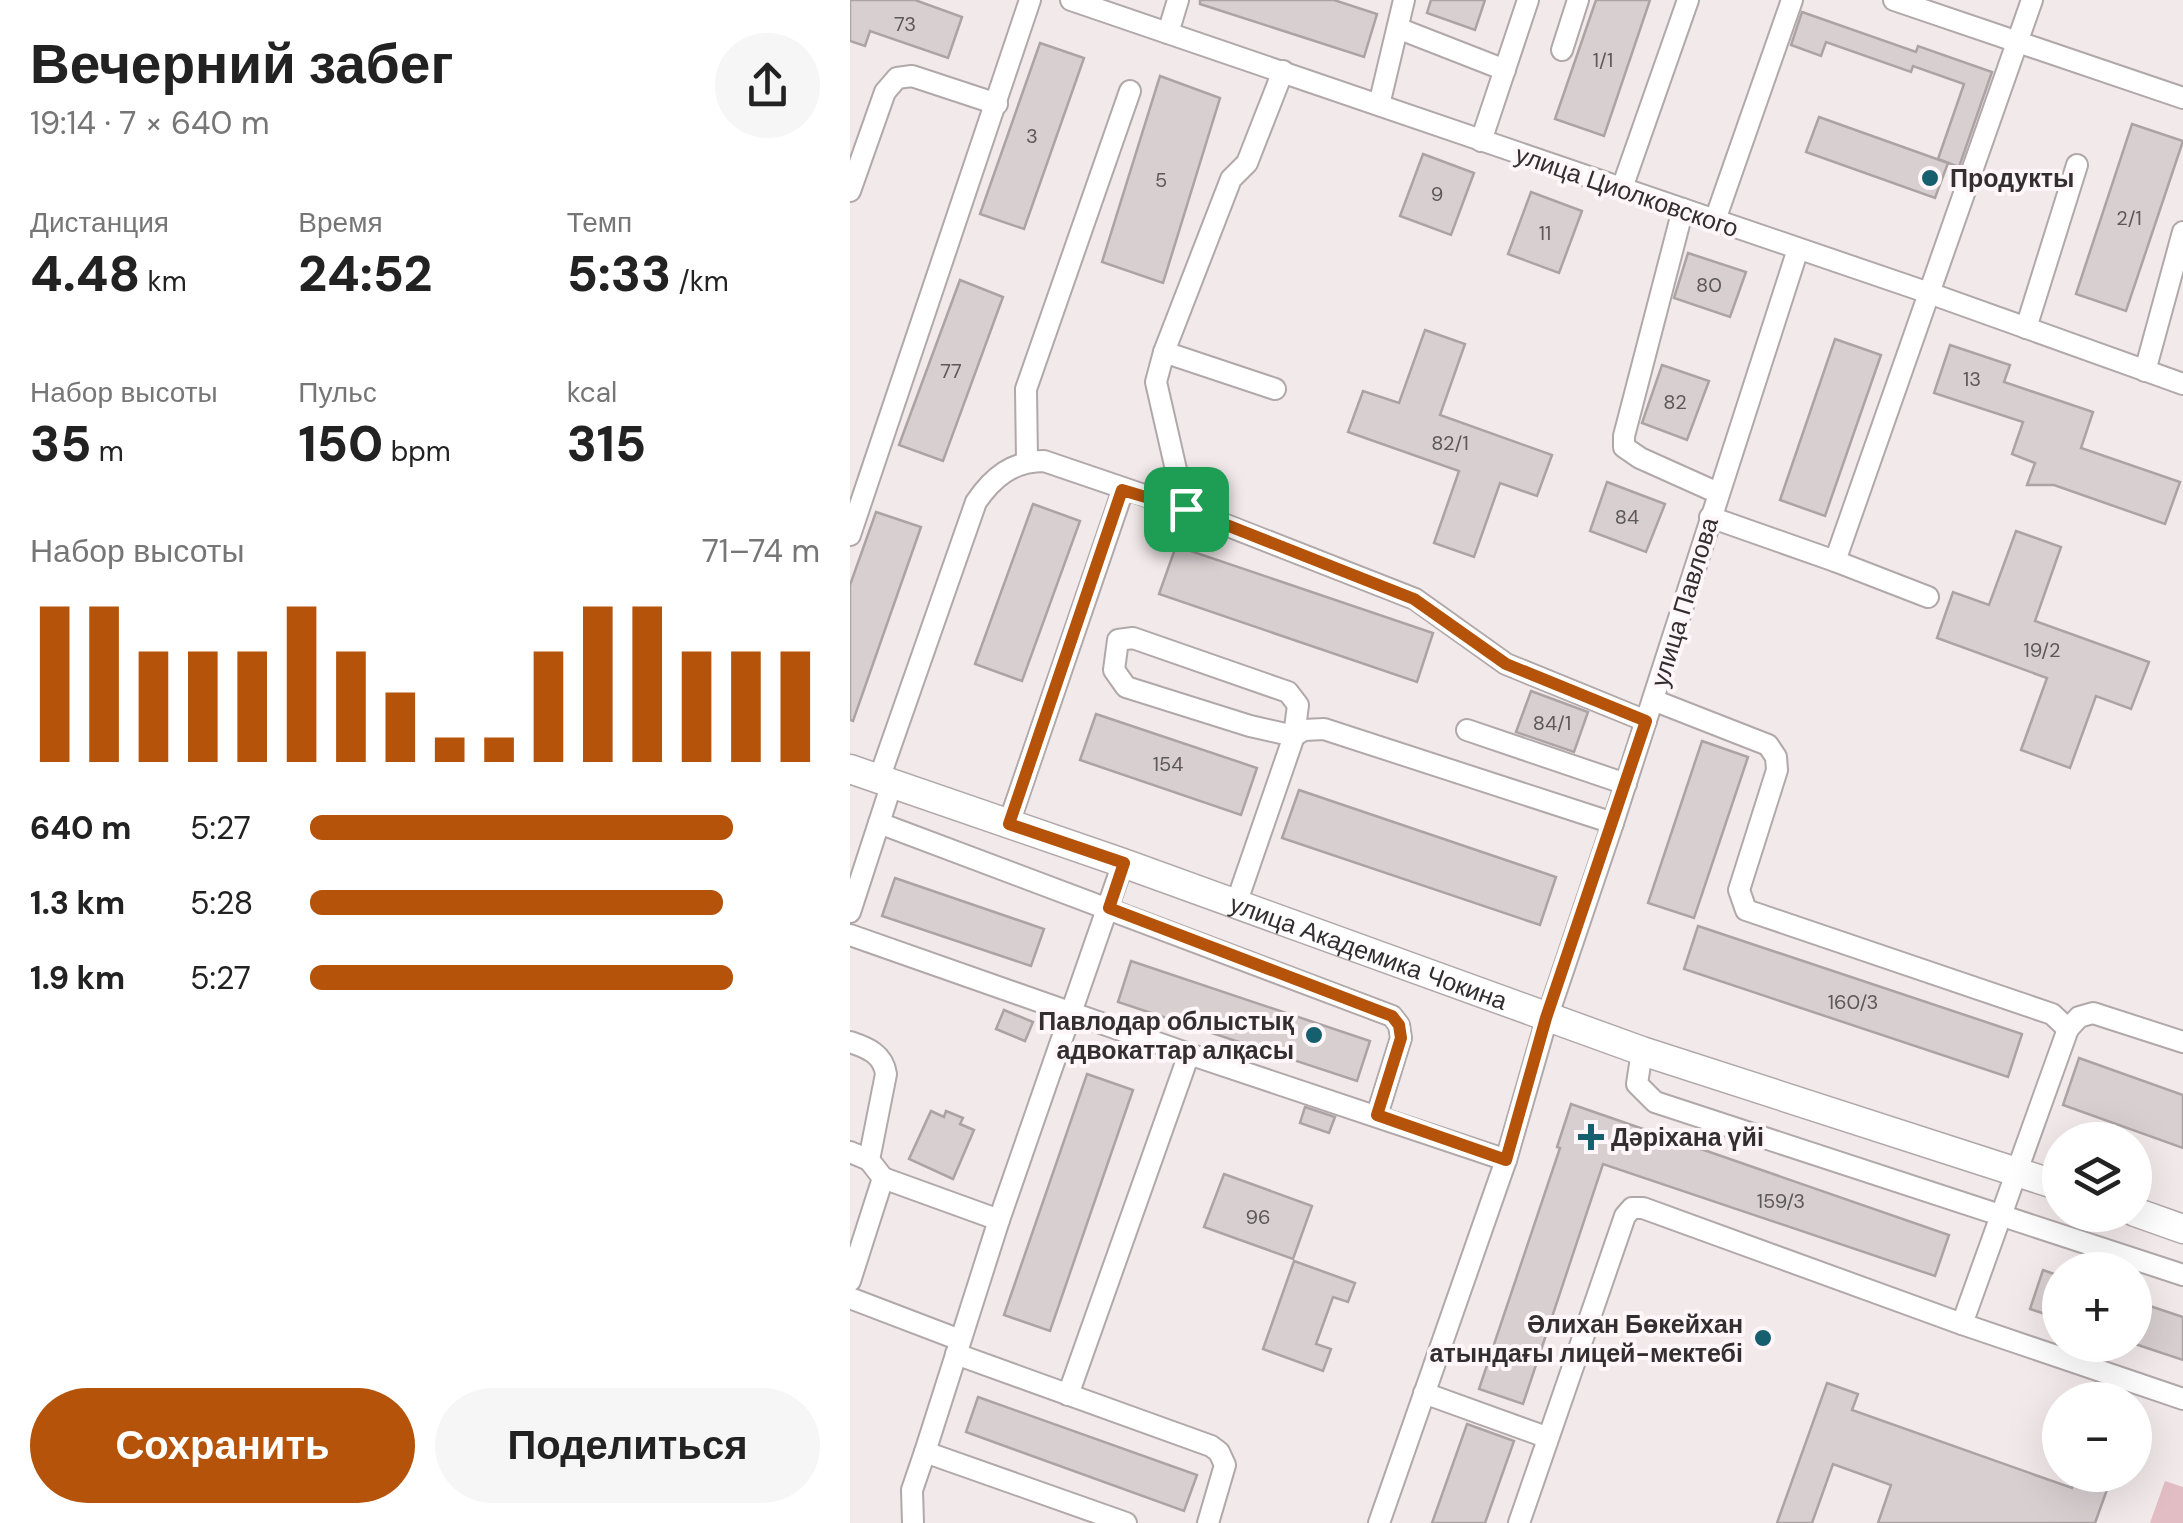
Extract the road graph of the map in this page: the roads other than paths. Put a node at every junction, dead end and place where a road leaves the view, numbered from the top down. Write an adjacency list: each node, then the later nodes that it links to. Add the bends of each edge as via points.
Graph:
1 (1030, 0): 19 (street)
2 (1070, 0): 12 (street, улица Циолковского)
3 (1178, 0): 12 (street)
4 (1404, 0): 11 (street)
5 (1528, 0): 15 (street)
6 (1578, 0): 14 (street)
7 (1688, 0): 23 (street)
8 (1792, 0): 26 (street)
9 (2032, 0): 13 (street)
10 (1901, 1): 13 (street)
11 (1400, 30): 15 (street); 20 (street)
12 (1168, 33): 16 (street, улица Циолковского)
13 (2017, 42): 18 (street); 29 (street)
14 (1562, 50)
15 (1504, 70): 21 (street)
16 (1284, 72): 20 (street, улица Циолковского); 31 (street, via 1247,163 1231,180)
17 (1130, 91): 35 (street, via 1026,389)
18 (2183, 98)
19 (996, 104): 24 (street, via 912,76 897,78); 40 (street)
20 (1379, 105): 21 (street, улица Циолковского)
21 (1481, 141): 23 (street, улица Циолковского)
22 (2078, 164): 30 (street)
23 (1622, 188): 25 (street, улица Циолковского)
24 (850, 191)
25 (1683, 209): 26 (street, улица Циолковского); 37 (street, via 1624,447)
26 (1716, 220): 28 (street, улица Циолковского)
27 (2183, 232): 32 (street)
28 (1798, 250): 29 (street, улица Циолковского); 37 (street, улица Павлова)
29 (1929, 293): 30 (street, улица Циолковского); 41 (street)
30 (2026, 328): 32 (street, улица Циолковского)
31 (1164, 352): 34 (street); 38 (street, via 1157,386)
32 (2146, 370): 33 (street, улица Циолковского)
33 (2183, 384)
34 (1275, 389)
35 (1027, 461): 36 (street); 48 (street, via 996,478 976,502)
36 (1122, 490): 38 (street); 52 (street)
37 (1718, 493): 39 (street, улица Павлова)
38 (1186, 509): 44 (street, via 1414,599 1506,664)
39 (1710, 517): 41 (street); 43 (street, улица Павлова)
40 (850, 535)
41 (1835, 561): 42 (street)
42 (1928, 598)
43 (1653, 700): 44 (street, улица Павлова); 60 (street, via 1768,744 1776,758 1739,890 1746,910 2052,1014)
44 (1646, 721): 49 (street, улица Павлова)
45 (1467, 730): 49 (street)
46 (1294, 736): 46 (street, via 1298,705 1288,692 1132,638 1118,640 1114,670 1126,687); 51 (street, via 1324,729); 54 (street)
47 (850, 769): 48 (main road, улица Академика Чокина)
48 (885, 781): 50 (street); 52 (main road, улица Академика Чокина)
49 (1626, 784): 51 (street, улица Павлова)
50 (879, 823): 55 (street); 56 (street)
51 (1613, 823): 59 (street, улица Павлова)
52 (1009, 824): 53 (main road, улица Академика Чокина)
53 (1124, 863): 54 (main road, улица Академика Чокина); 55 (street)
54 (1236, 904): 59 (main road, улица Академика Чокина)
55 (1109, 908): 58 (street); 65 (street, via 1392,1016 1401,1038)
56 (850, 912)
57 (850, 935): 58 (street)
58 (1072, 1013): 64 (street); 73 (street)
59 (1546, 1018): 63 (main road, улица Академика Чокина); 67 (street, улица Павлова)
60 (2068, 1029): 62 (street, via 2092,1012); 68 (street)
61 (850, 1042): 66 (street, via 884,1061 885,1086)
62 (2183, 1042)
63 (1642, 1051): 68 (main road, улица Академика Чокина); 71 (street, via 1637,1084 1655,1102)
64 (1189, 1054): 65 (street); 81 (street)
65 (1377, 1115): 67 (street)
66 (860, 1156): 69 (street)
67 (1506, 1160): 80 (street, улица Павлова)
68 (2016, 1170): 70 (main road, улица Академика Чокина); 71 (street)
69 (883, 1178): 73 (street); 76 (street)
70 (2042, 1179)
71 (2000, 1216): 75 (street); 78 (street)
72 (2152, 1218): 74 (main road)
73 (999, 1220): 79 (street)
74 (2183, 1228)
75 (2183, 1276)
76 (850, 1281)
77 (850, 1298): 79 (street)
78 (1962, 1324): 82 (street); 83 (street, via 1632,1208)
79 (958, 1348): 81 (street); 84 (street)
80 (1424, 1393): 83 (street); 88 (street, улица Павлова)
81 (1068, 1395): 87 (street, via 1219,1452 1225,1474)
82 (2183, 1399)
83 (1546, 1437): 89 (street)
84 (924, 1452): 85 (street, via 912,1490); 86 (street)
85 (913, 1523)
86 (1126, 1523)
87 (1208, 1523)
88 (1378, 1523)
89 (1519, 1523)

